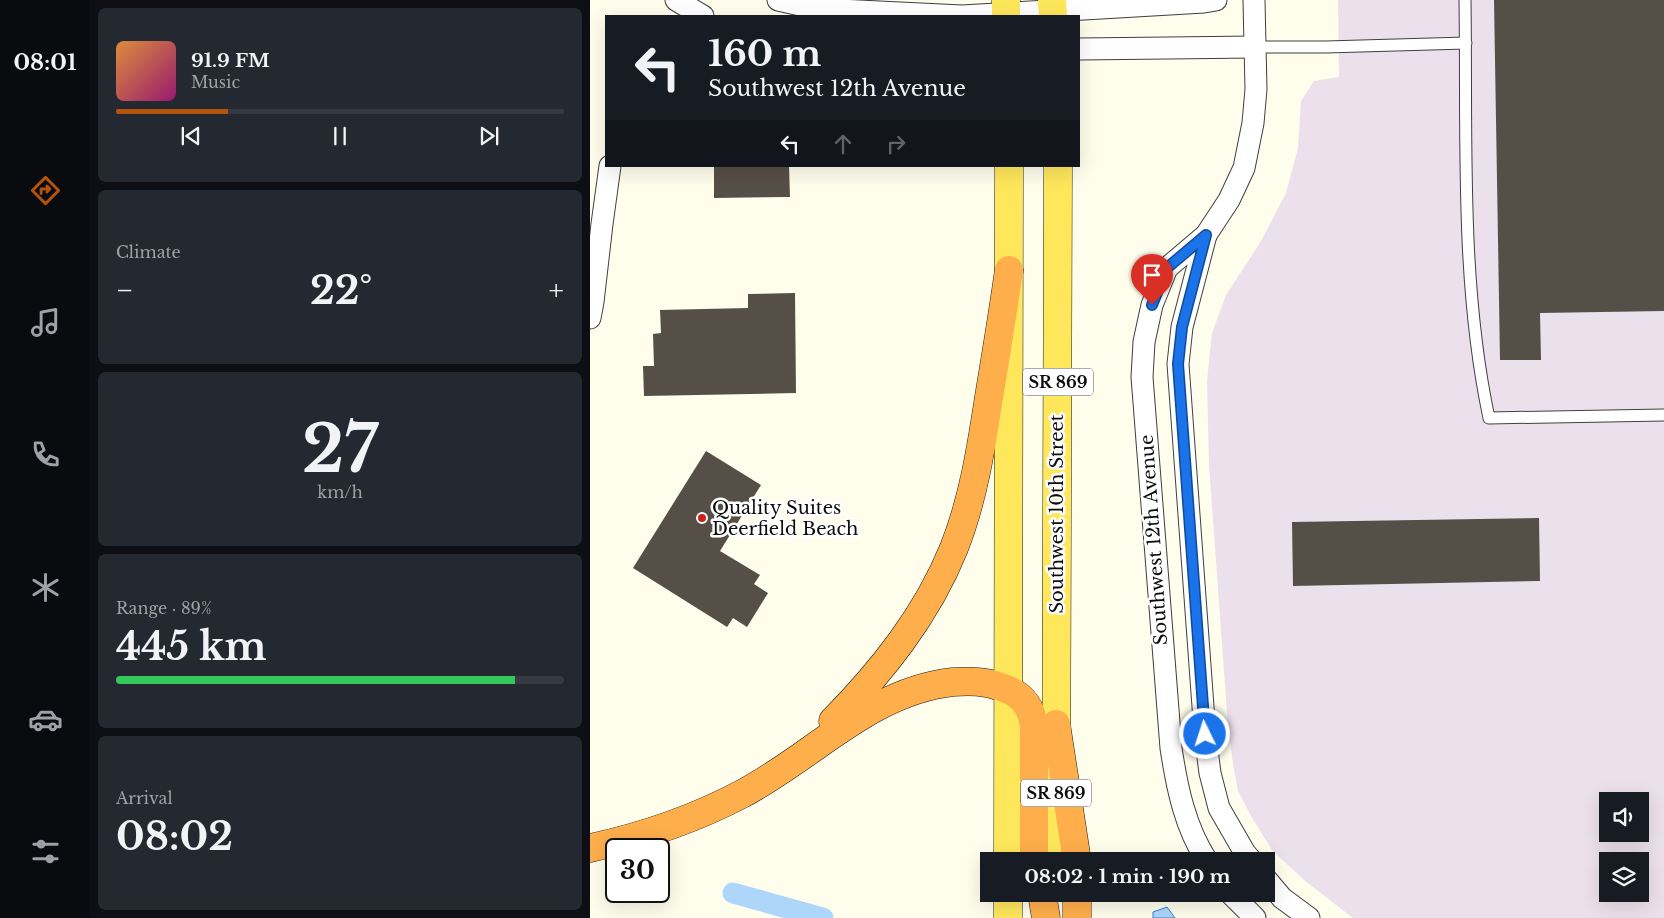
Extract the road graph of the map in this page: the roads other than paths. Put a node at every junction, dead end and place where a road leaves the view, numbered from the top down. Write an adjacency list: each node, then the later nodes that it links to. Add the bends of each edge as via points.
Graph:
1 (778, 0): 9 (street, via 818,9)
2 (1216, 0): 6 (street)
3 (1254, 0): 12 (street, Southwest 12th Avenue)
4 (1466, 0): 11 (lane)
5 (680, 5): 8 (street)
6 (1053, 9): 7 (street)
7 (1006, 10): 10 (street)
8 (701, 15)
9 (936, 15)
10 (969, 15)
11 (1466, 43): 12 (lane); 20 (lane, via 1470,284 1481,380 1489,418)
12 (1255, 47): 13 (street); 17 (street, Southwest 12th Avenue, via 1253,123 1244,168 1229,200)
13 (1080, 48)
14 (610, 167): 19 (street)
15 (1009, 167): 18 (main road, SR 869)
16 (1058, 167): 22 (main road, Southwest 10th Street / SR 869)
17 (1206, 235): 29 (street, Southwest 12th Avenue, via 1167,268 1152,305 1144,342 1142,377 1171,748 1187,822); 30 (street, Southwest 12th Avenue, via 1182,327 1178,364 1210,773 1219,808)
18 (1009, 270): 21 (main road, SR 869); 23 (highway, via 979,461 953,550 930,599 896,650 856,698)
19 (590, 318)
20 (1664, 415)
21 (1008, 689): 23 (highway, via 970,681 909,692 870,710); 25 (main road, SR 869); 26 (highway, via 1027,704 1033,719)
22 (1056, 724): 27 (main road, Southwest 10th Street / SR 869); 28 (highway)
23 (790, 765): 24 (highway, via 716,807 661,828)
24 (590, 848)
25 (1008, 852)
26 (1034, 852)
27 (1056, 852)
28 (1076, 852)
29 (1202, 852)
30 (1244, 852)
31 (1275, 890): 42 (street)
32 (1008, 902): 37 (main road)
33 (1043, 902): 38 (highway)
34 (1056, 902): 39 (main road)
35 (1077, 902): 40 (highway)
36 (1239, 902): 41 (street)
37 (1008, 918)
38 (1046, 918)
39 (1056, 918)
40 (1077, 918)
41 (1254, 918)
42 (1309, 918)

